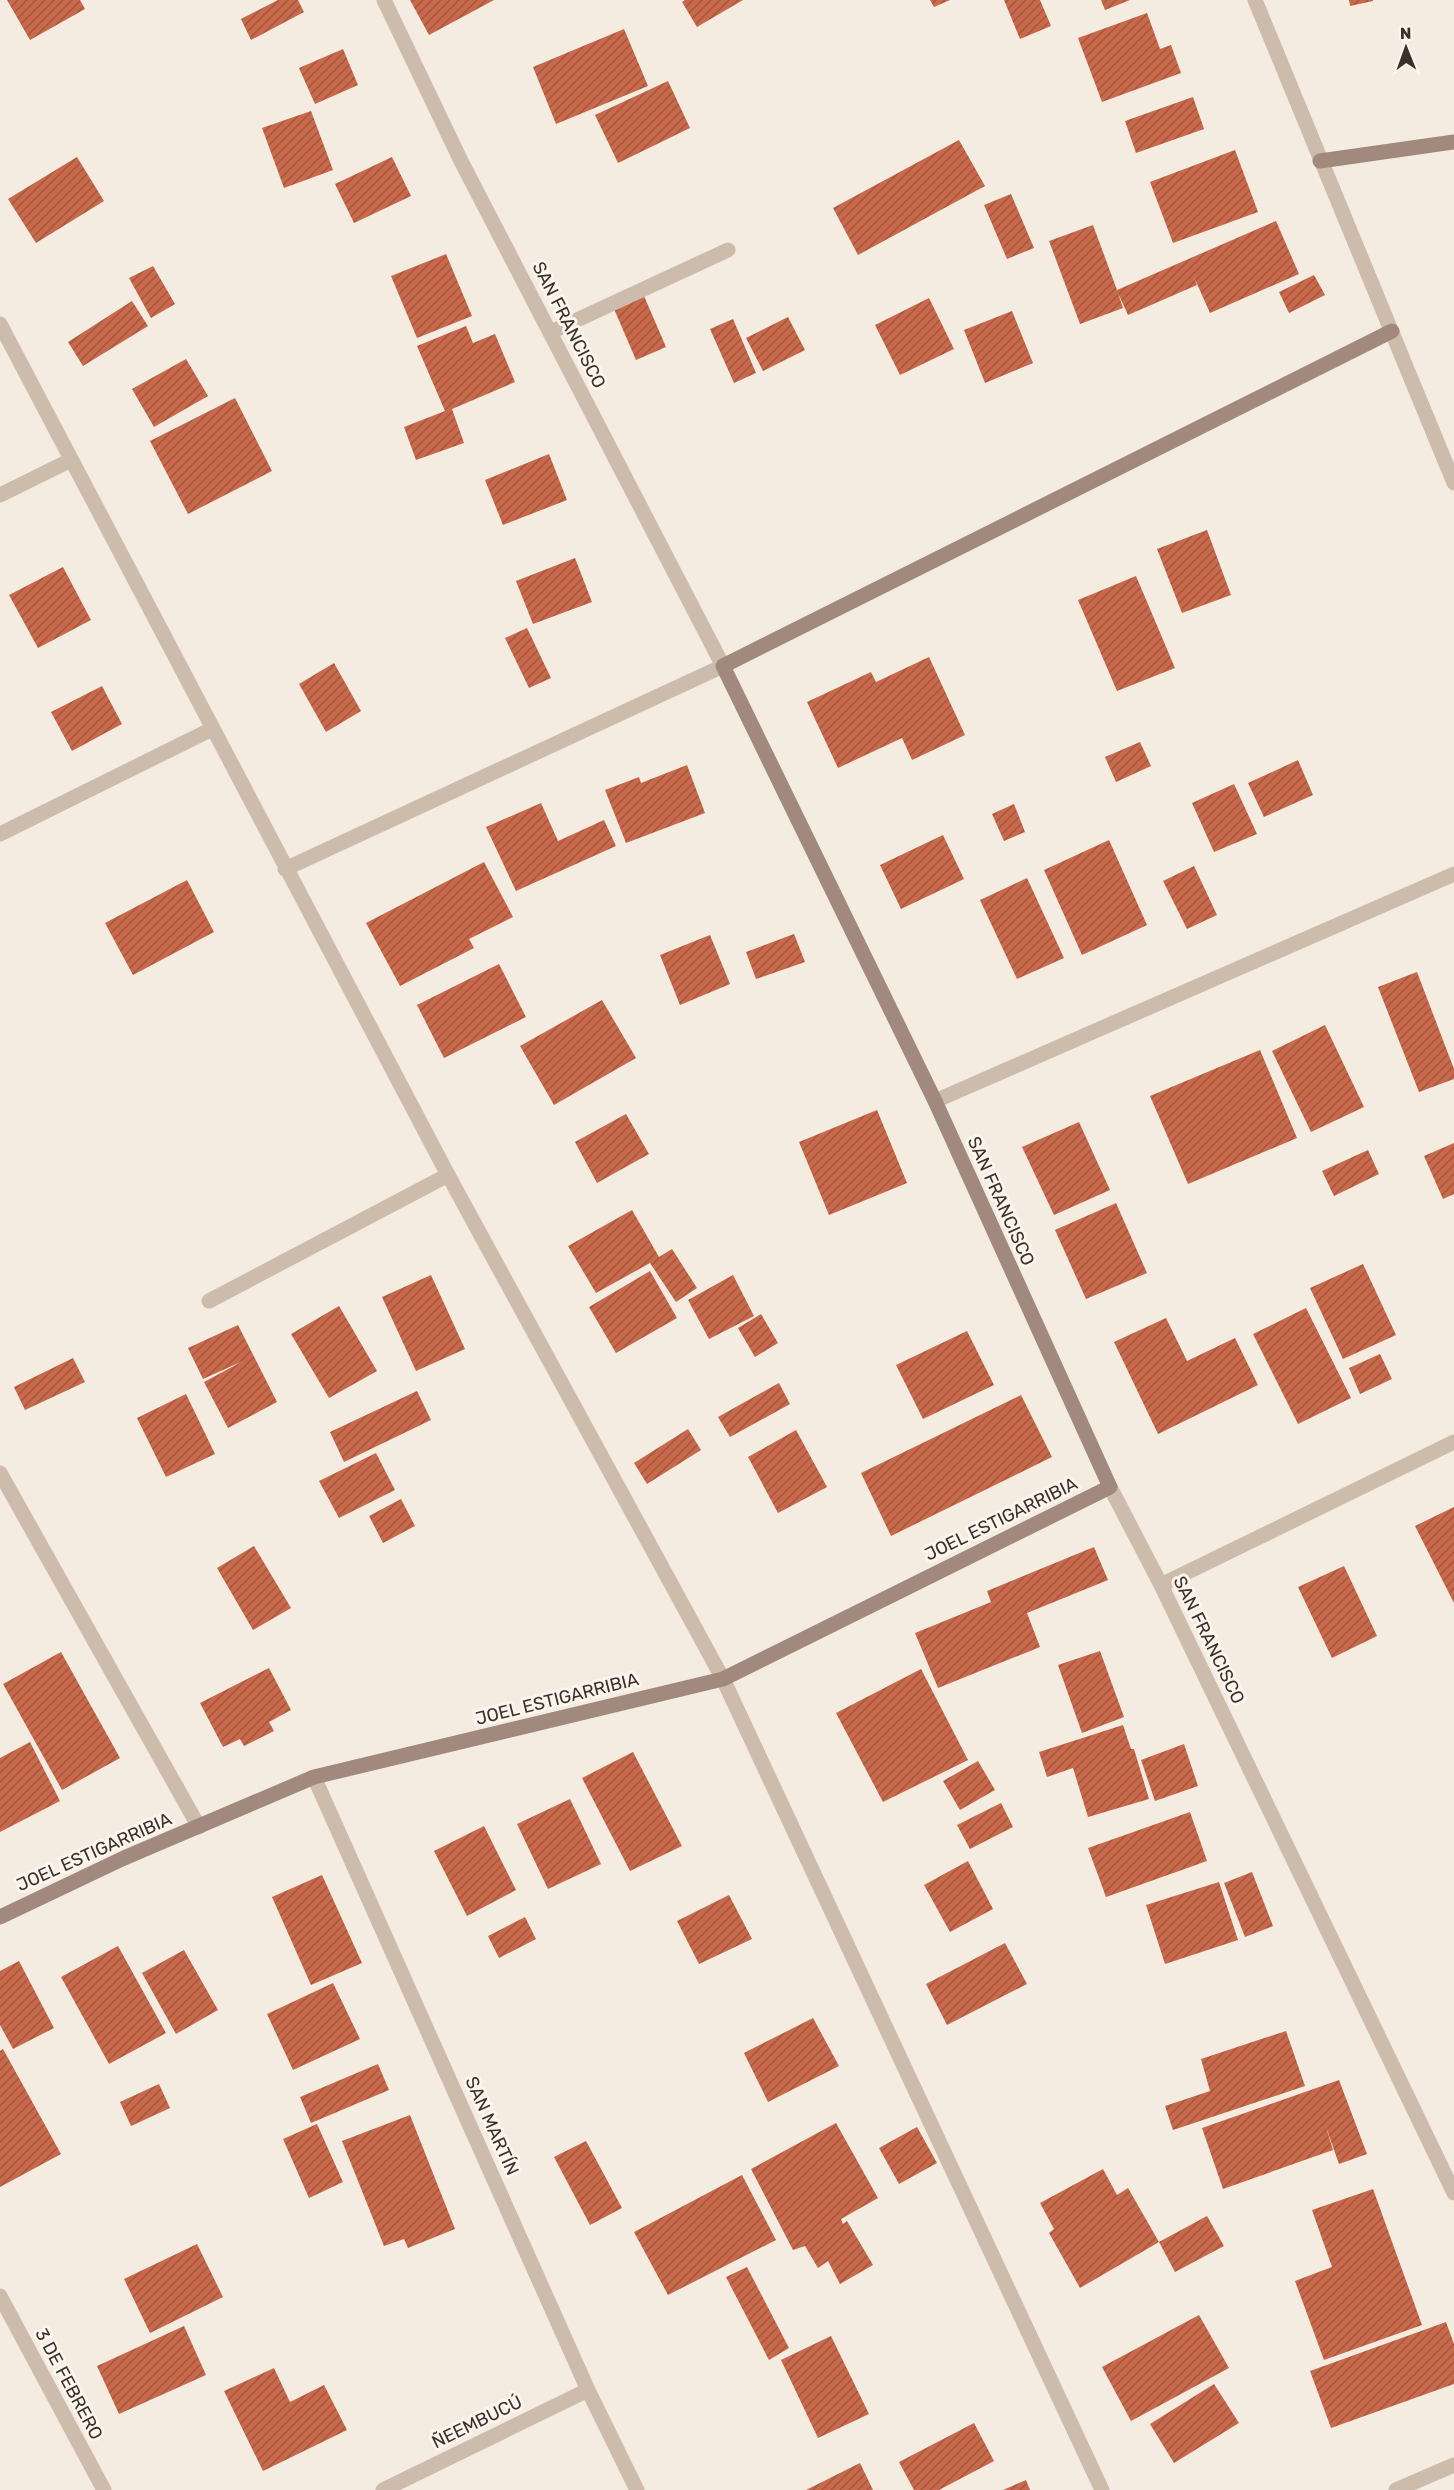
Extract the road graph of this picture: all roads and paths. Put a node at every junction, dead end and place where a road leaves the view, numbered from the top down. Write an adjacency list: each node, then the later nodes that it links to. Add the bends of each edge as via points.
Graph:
1 (384, 0): 8 (street, SAN FRANCISCO, via 461,161)
2 (1255, 0): 4 (street)
3 (1454, 142): 4 (street)
4 (1320, 161): 7 (street)
5 (728, 250): 8 (street)
6 (0, 324): 9 (street)
7 (1392, 331): 10 (street); 12 (street)
8 (550, 332): 12 (street, SAN FRANCISCO)
9 (71, 460): 11 (street); 13 (street)
10 (1454, 483)
11 (0, 495)
12 (723, 666): 15 (street); 17 (street, SAN FRANCISCO)
13 (212, 729): 14 (street); 15 (street)
14 (0, 834)
15 (285, 869): 18 (street)
16 (1454, 874): 17 (street)
17 (935, 1101): 22 (street, SAN FRANCISCO)
18 (448, 1174): 19 (street); 24 (street)
19 (209, 1301)
20 (1454, 1442): 23 (street)
21 (0, 1473): 26 (street)
22 (1110, 1487): 23 (street, SAN FRANCISCO); 24 (street, JOEL ESTIGARRIBIA)
23 (1161, 1585): 28 (street, SAN FRANCISCO)
24 (723, 1679): 25 (street, JOEL ESTIGARRIBIA); 35 (street)
25 (314, 1777): 26 (street, JOEL ESTIGARRIBIA); 30 (street, SAN MARTÍN)
26 (198, 1827): 27 (street, JOEL ESTIGARRIBIA)
27 (0, 1917)
28 (1454, 2193)
29 (0, 2295): 32 (street, 3 DE FEBRERO)
30 (588, 2390): 33 (street, ÑEEMBUCÚ); 34 (street, SAN MARTÍN)
31 (1454, 2465): 36 (street)
32 (104, 2490)
33 (383, 2490)
34 (637, 2490)
35 (1102, 2490)
36 (1396, 2490)

